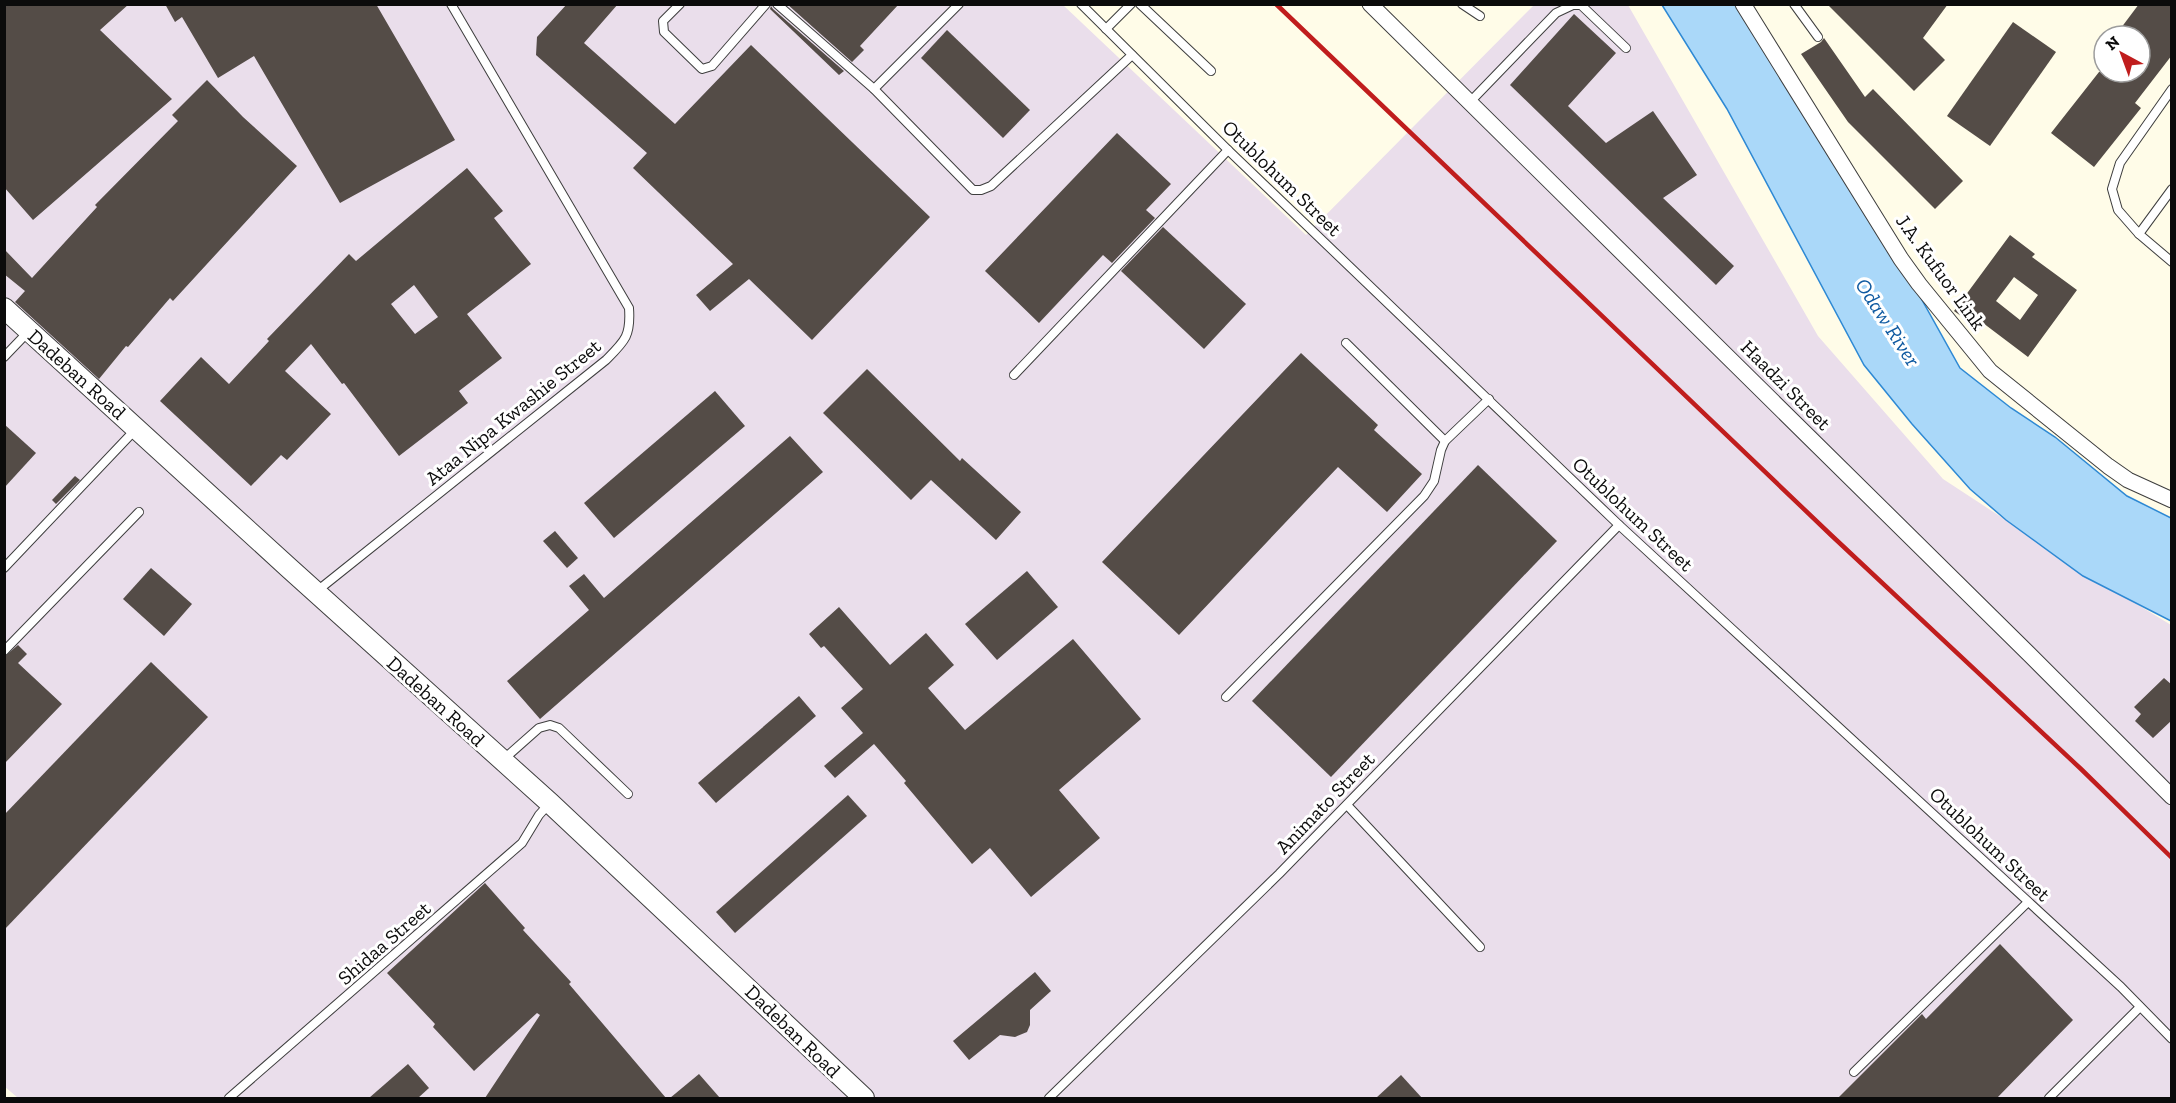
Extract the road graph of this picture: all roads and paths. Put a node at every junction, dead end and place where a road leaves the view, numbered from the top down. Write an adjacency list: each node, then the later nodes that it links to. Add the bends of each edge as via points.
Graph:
1 (451, 4): 38 (lane, Ataa Nipa Kwashie Street, via 629,308 631,327 622,345 606,360)
2 (680, 4): 3 (lane, via 663,21 664,32 702,69 712,66)
3 (766, 4)
4 (777, 4): 19 (lane)
5 (958, 4): 19 (lane)
6 (1080, 4): 14 (lane, Otublohum Street)
7 (1131, 4): 14 (lane)
8 (1140, 4): 18 (lane)
9 (1370, 4): 21 (street, Haadzi Street)
10 (1462, 4): 13 (lane)
11 (1743, 4): 34 (street, J.A. Kufuor Link, via 1901,259 1990,370 2108,466)
12 (1794, 4): 15 (lane)
13 (1480, 16)
14 (1106, 29): 17 (lane, Otublohum Street)
15 (1818, 37)
16 (1626, 48): 21 (lane, via 1581,5 1573,5 1556,13)
17 (1132, 55): 19 (lane, via 991,186 981,190 973,190); 22 (lane, Otublohum Street)
18 (1211, 72)
19 (873, 89)
20 (2172, 89): 24 (lane, via 2120,163 2112,189 2118,210)
21 (1470, 102): 43 (street, Haadzi Street)
22 (1228, 150): 30 (lane); 31 (lane, Otublohum Street)
23 (2172, 189): 24 (lane)
24 (2139, 234): 25 (lane)
25 (2172, 262)
26 (4, 308): 27 (street, Dadeban Road)
27 (29, 331): 29 (lane); 32 (street, Dadeban Road)
28 (1346, 343): 33 (lane)
29 (4, 357)
30 (1014, 375)
31 (1489, 399): 33 (lane); 36 (lane, Otublohum Street)
32 (136, 429): 37 (lane); 38 (street, Dadeban Road)
33 (1445, 441): 40 (lane, via 1434,481 1424,496)
34 (2172, 501)
35 (139, 512): 39 (lane)
36 (1619, 525): 45 (lane, Animato Street); 46 (lane, Otublohum Street)
37 (4, 568)
38 (315, 592): 41 (street, Dadeban Road)
39 (4, 651)
40 (1226, 698)
41 (502, 760): 42 (lane, via 540,728 550,725 559,728); 44 (street, Dadeban Road)
42 (628, 794)
43 (2172, 797)
44 (550, 803): 51 (lane, Shidaa Street, via 522,843); 52 (street, Dadeban Road)
45 (1347, 805): 47 (lane); 53 (lane, Animato Street)
46 (2028, 902): 48 (lane, Otublohum Street); 50 (lane)
47 (1480, 947)
48 (2140, 1007): 49 (lane, Otublohum Street); 54 (lane)
49 (2172, 1038)
50 (1854, 1072)
51 (229, 1098)
52 (864, 1098)
53 (1049, 1098)
54 (2049, 1098)

